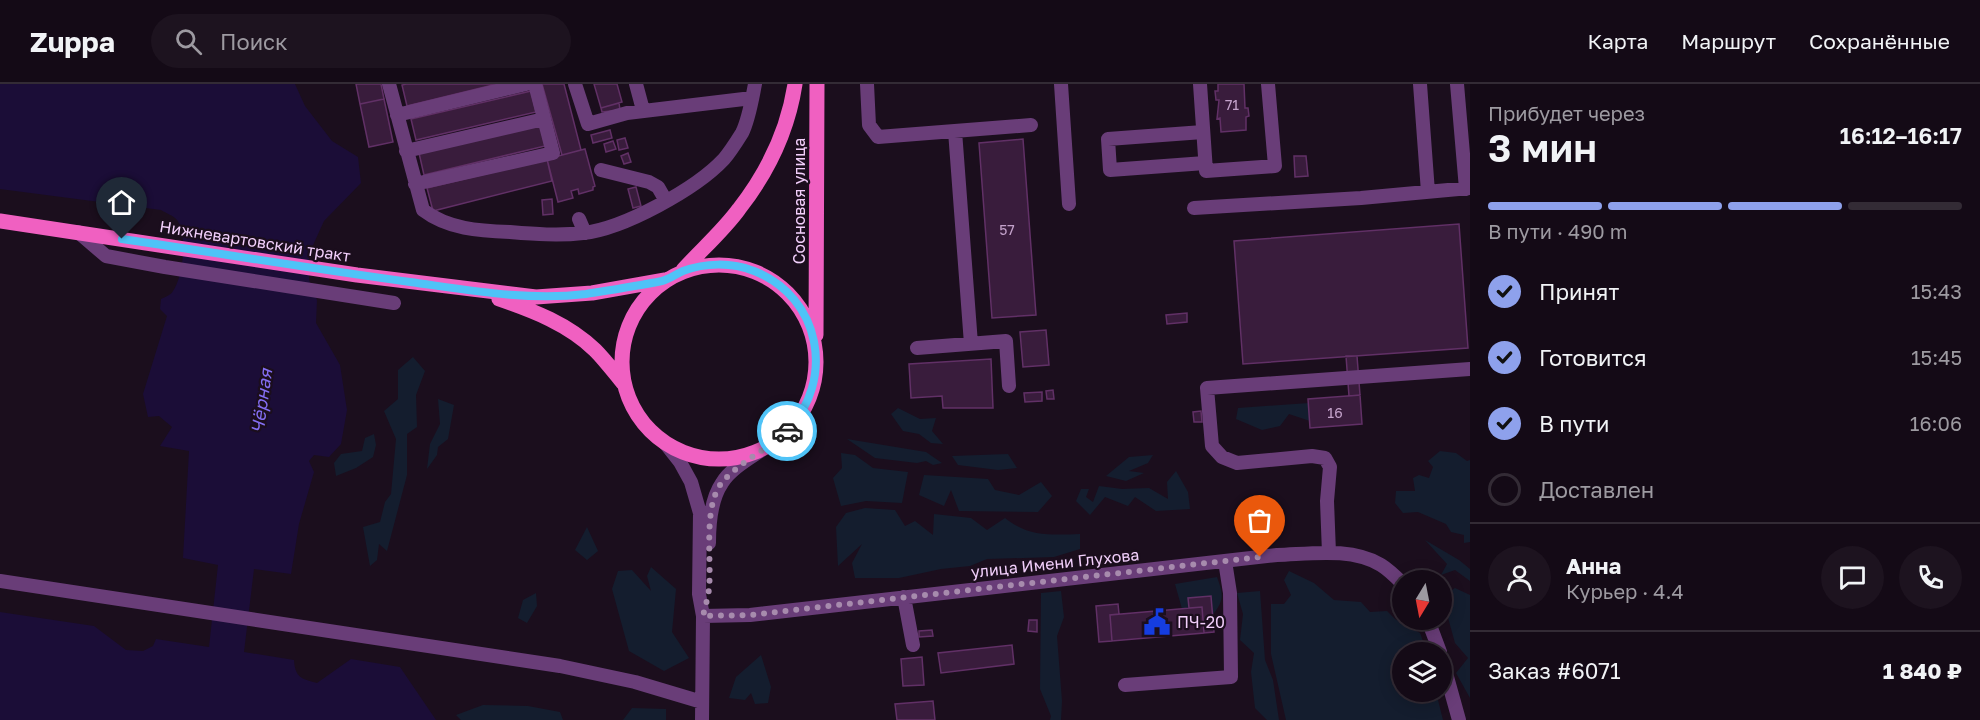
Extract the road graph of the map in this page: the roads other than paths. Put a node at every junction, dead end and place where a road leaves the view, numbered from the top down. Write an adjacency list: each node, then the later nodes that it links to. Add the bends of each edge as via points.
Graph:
1 (389, 84): 16 (street)
2 (526, 84): 16 (street)
3 (535, 84): 17 (street)
4 (575, 84): 15 (street, via 588,124)
5 (636, 84): 15 (street)
6 (795, 84): 34 (main road, Сосновая улица, via 784,129 764,175 738,211)
7 (817, 84): 40 (main road, Сосновая улица)
8 (867, 84): 19 (street, via 869,124 878,137)
9 (1061, 84): 28 (street)
10 (1200, 84): 20 (street)
11 (1268, 84): 22 (street, via 1275,166 1206,171)
12 (1420, 84): 26 (street)
13 (1457, 84): 25 (street)
14 (753, 91): 15 (street); 27 (street, via 743,132 724,159)
15 (643, 110)
16 (397, 115): 21 (street)
17 (544, 119): 21 (street); 24 (street, via 553,153)
18 (1031, 125): 19 (street)
19 (956, 131): 38 (street)
20 (1203, 132): 22 (street); 22 (street, via 1108,139 1110,170)
21 (406, 152): 24 (street)
22 (1206, 163)
23 (602, 170): 27 (street, via 649,182 658,187)
24 (415, 184): 33 (street, via 423,210 456,226 537,234)
25 (1468, 188): 26 (street)
26 (1428, 192): 29 (street)
27 (666, 201): 33 (street, via 629,221)
28 (1069, 204)
29 (1194, 208)
30 (579, 219): 33 (street)
31 (0, 221): 32 (main road, Нижневартовский тракт)
32 (78, 232): 36 (main road, Нижневартовский тракт); 37 (street, via 106,256)
33 (585, 233)
34 (682, 272): 35 (main road); 40 (main road, via 717,264 753,270 770,278 802,310)
35 (665, 280): 36 (main road, Нижневартовский тракт, via 566,296); 42 (main road, via 643,300 628,326 622,354)
36 (470, 290): 42 (main road, Нижневартовский тракт, via 541,314 568,329 595,350)
37 (394, 303)
38 (971, 344): 39 (street); 43 (street, via 1006,342)
39 (917, 348)
40 (816, 353): 45 (main road, via 815,381 805,408 789,430)
41 (1470, 369): 46 (street, via 1207,388 1212,446 1222,457 1237,463 1325,458 1330,467)
42 (624, 384): 44 (main road, via 635,411)
43 (1009, 386)
44 (664, 443): 45 (main road, via 707,459 738,458); 51 (street, via 691,482 700,513 699,594)
45 (766, 447): 51 (street, via 722,482 718,492 709,534 709,589)
46 (1329, 553): 47 (street, улица Имени Глухова); 48 (street, улица Имени Глухова, via 1380,564)
47 (1225, 561): 50 (street, улица Имени Глухова); 53 (street, via 1230,593 1232,676)
48 (1392, 574)
49 (0, 581): 55 (street, via 560,666)
50 (904, 597): 51 (street, улица Имени Глухова, via 750,615); 52 (street)
51 (703, 616): 55 (street)
52 (913, 645)
53 (1125, 686)
54 (1452, 695): 57 (street)
55 (702, 702): 56 (street)
56 (702, 720)
57 (1459, 720)

